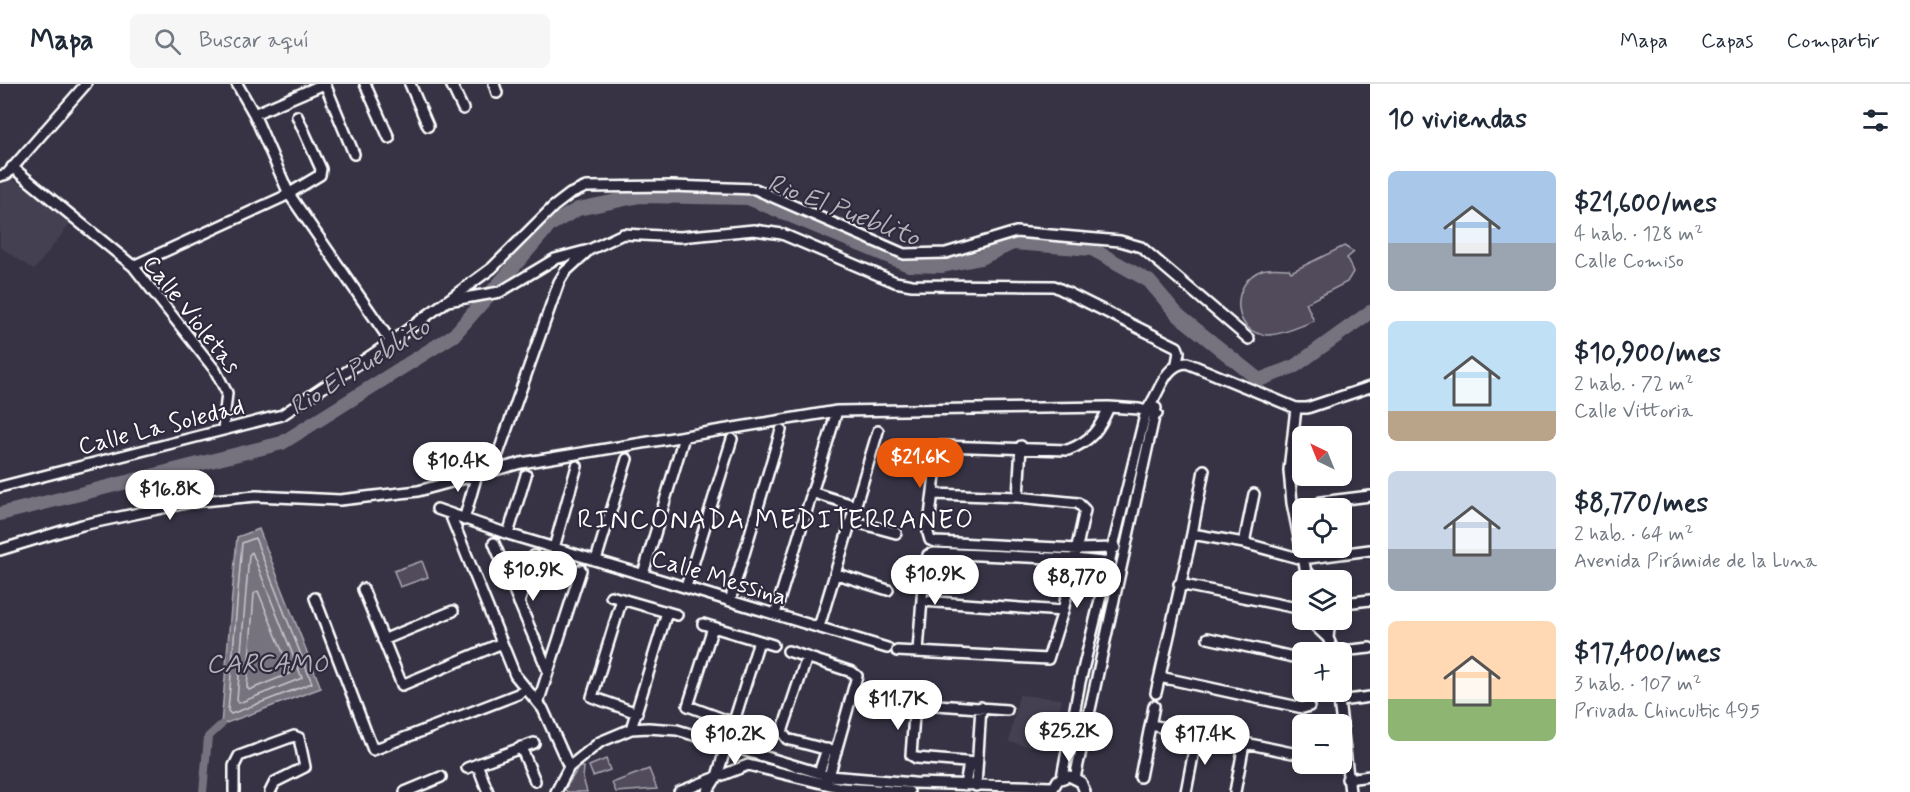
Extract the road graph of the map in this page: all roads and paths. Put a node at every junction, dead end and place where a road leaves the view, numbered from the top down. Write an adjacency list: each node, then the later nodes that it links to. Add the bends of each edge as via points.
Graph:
1 (86, 84): 13 (street)
2 (237, 84): 8 (street)
3 (324, 84): 8 (street); 12 (street)
4 (365, 84): 11 (street)
5 (410, 84): 10 (street)
6 (451, 84): 7 (street)
7 (463, 108)
8 (254, 114): 15 (street)
9 (297, 116): 15 (street, via 321,173)
10 (428, 126)
11 (389, 138)
12 (354, 154)
13 (12, 167): 14 (street); 17 (street, Calle Violetas)
14 (1, 177)
15 (289, 194): 17 (street); 20 (street)
16 (590, 250): 18 (street, via 555,260 500,292); 21 (street, via 623,234 680,237 769,231 896,282 1054,286 1177,347); 40 (street, via 559,282)
17 (133, 266): 29 (street, Calle Violetas, via 215,370 227,393)
18 (444, 302): 19 (street, Calle La Soledad, via 492,268 570,194 586,187 755,189 904,254 946,253 1016,232 1141,247); 20 (street, Calle La Soledad)
19 (1249, 339)
20 (390, 342): 29 (street, Calle La Soledad, via 282,415)
21 (1177, 363): 23 (street); 25 (street)
22 (1370, 387): 25 (street, via 1307,408)
23 (1155, 400): 27 (street); 28 (street)
24 (1109, 407): 26 (street); 27 (street); 34 (street, via 1099,430 1086,443 1068,450)
25 (1296, 408): 50 (street, via 1289,470)
26 (837, 411): 32 (street); 44 (street)
27 (1146, 411): 28 (street); 35 (street)
28 (1156, 414): 36 (street)
29 (223, 430): 43 (street, Calle La Soledad)
30 (781, 430): 83 (street)
31 (878, 431): 51 (street)
32 (684, 437): 40 (street); 73 (street)
33 (732, 439): 76 (street)
34 (1021, 446): 45 (street, via 941,446); 48 (street)
35 (1135, 454): 36 (street); 62 (street)
36 (1146, 458): 146 (street)
37 (627, 459): 69 (street)
38 (577, 466): 61 (street)
39 (1204, 470): 58 (street)
40 (492, 471): 41 (street)
41 (477, 474): 54 (street); 64 (street, via 418,491 340,500 256,496 191,502 82,525)
42 (526, 476): 57 (street)
43 (0, 487)
44 (811, 492): 51 (street); 91 (street)
45 (933, 494): 48 (street); 63 (street, via 930,540)
46 (1254, 494): 60 (street)
47 (1370, 496): 49 (street)
48 (1018, 497): 63 (street, via 1083,506)
49 (1352, 498)
50 (1292, 503)
51 (856, 506): 55 (street)
52 (437, 509): 53 (street, Calle Messina)
53 (450, 514): 54 (street, Calle Messina); 103 (street)
54 (464, 520): 57 (street, Calle Messina)
55 (852, 521): 56 (street); 74 (street)
56 (896, 533)
57 (508, 534): 61 (street, Calle Messina)
58 (1192, 534): 60 (street); 75 (street)
59 (494, 543): 86 (street)
60 (1244, 543): 68 (street)
61 (554, 548): 69 (street, Calle Messina)
62 (1115, 548): 63 (street); 70 (street)
63 (1078, 549): 67 (street)
64 (0, 550)
65 (1370, 550): 68 (street)
66 (534, 556): 86 (street)
67 (1076, 559): 70 (street); 84 (street, via 934,553 926,561); 89 (street)
68 (1302, 559): 72 (street)
69 (596, 560): 73 (street, Calle Messina)
70 (1111, 563): 144 (street, via 1080,682)
71 (581, 570): 111 (street)
72 (1304, 570)
73 (643, 574): 76 (street, Calle Messina)
74 (837, 574): 78 (street); 95 (street)
75 (1179, 584): 87 (street); 112 (street)
76 (686, 587): 83 (street, Calle Messina)
77 (363, 589): 100 (street)
78 (888, 590)
79 (612, 596): 81 (street)
80 (315, 598): 113 (street, via 373,750)
81 (622, 599): 90 (street); 125 (street, via 592,697)
82 (1370, 600): 85 (street)
83 (730, 601): 91 (street, Calle Messina)
84 (922, 601): 89 (street); 108 (street)
85 (1353, 602)
86 (519, 603): 111 (street)
87 (1292, 607)
88 (453, 611): 100 (street)
89 (1063, 611): 108 (street, Calle Messina, via 1048,659)
90 (667, 612): 92 (street); 125 (street)
91 (775, 614): 95 (street, Calle Messina)
92 (677, 615)
93 (703, 624): 94 (street)
94 (713, 627): 101 (street); 127 (street, via 688,706)
95 (819, 627): 108 (street, Calle Messina, via 892,649)
96 (1320, 630): 99 (street)
97 (1329, 630): 99 (street)
98 (1209, 638): 110 (street)
99 (1328, 638): 102 (street)
100 (383, 640): 103 (street, via 404,685)
101 (759, 641): 104 (street); 127 (street)
102 (1329, 642)
103 (502, 643): 113 (street)
104 (773, 645)
105 (1370, 648): 106 (street)
106 (1352, 650)
107 (788, 651): 109 (street)
108 (918, 651)
109 (807, 657): 134 (street, via 782,732 787,739); 134 (street, via 857,676)
110 (1292, 657)
111 (548, 671): 120 (street)
112 (1160, 677): 114 (street); 118 (street, via 1303,708)
113 (525, 688): 120 (street)
114 (1155, 693)
115 (1352, 696): 116 (street)
116 (1370, 697)
117 (895, 702): 121 (street)
118 (1309, 702)
119 (1340, 702): 149 (street)
120 (538, 703): 138 (street)
121 (915, 703): 123 (street); 137 (street, via 911,755)
122 (1154, 706): 126 (street)
123 (981, 707): 124 (street); 137 (street)
124 (1006, 710)
125 (636, 715): 128 (street)
126 (1150, 725): 129 (street); 145 (street)
127 (734, 726): 133 (street)
128 (631, 729): 133 (street, via 677,730); 138 (street, via 600,742)
129 (1197, 735): 131 (street); 167 (street)
130 (534, 742): 132 (street)
131 (1244, 744): 135 (street); 157 (street)
132 (521, 747): 136 (street); 147 (street)
133 (727, 747): 140 (street); 141 (street)
134 (831, 752): 140 (street); 142 (street)
135 (1292, 753)
136 (477, 764): 139 (street); 162 (street)
137 (973, 765): 148 (street); 150 (street)
138 (569, 767): 163 (street)
139 (467, 768)
140 (819, 773): 142 (street)
141 (717, 776): 153 (street, via 737,768 758,766); 164 (street); 165 (street)
142 (829, 776): 151 (street)
143 (1370, 776): 149 (street)
144 (1062, 777): 146 (street); 155 (street)
145 (1140, 777)
146 (1075, 778): 156 (street)
147 (535, 781)
148 (966, 785): 150 (street); 152 (street)
149 (1348, 785): 168 (street)
150 (976, 786): 155 (street)
151 (902, 789): 152 (street); 154 (street)
152 (912, 789)
153 (842, 790): 154 (street)
154 (853, 790)
155 (1051, 790)
156 (1085, 791): 166 (street)
157 (1238, 791)
158 (234, 792): 159 (street, via 234,766 239,756 294,735 305,767 275,782)
159 (270, 792)
160 (405, 792): 161 (street, via 437,779)
161 (437, 792)
162 (488, 792)
163 (556, 792)
164 (683, 792)
165 (707, 792)
166 (1097, 792)
167 (1186, 792)
168 (1343, 792)

